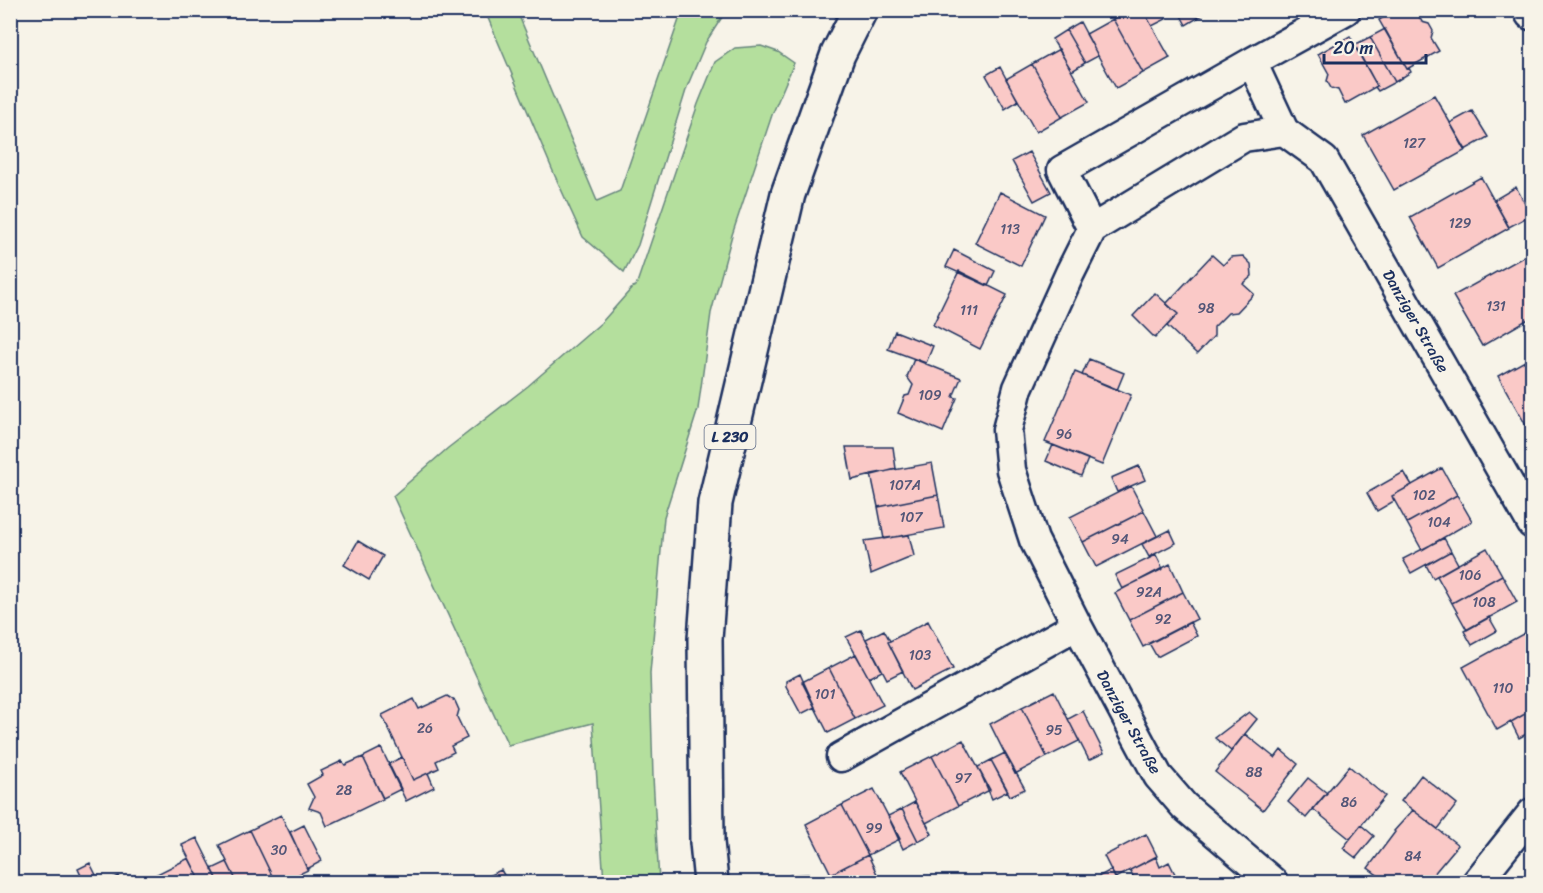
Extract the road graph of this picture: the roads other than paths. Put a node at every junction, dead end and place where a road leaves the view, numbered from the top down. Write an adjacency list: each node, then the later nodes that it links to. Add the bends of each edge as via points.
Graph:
1 (860, 10): 10 (main road, L 230, via 838,54 788,194 715,504 705,639 707,842)
2 (1346, 10): 3 (street)
3 (1252, 62): 4 (street, Danziger Straße); 5 (street, via 1062,170)
4 (1284, 131): 5 (street, via 1244,137); 6 (street, Danziger Straße, via 1324,160)
5 (1092, 229): 7 (street, Danziger Straße, via 1018,388 1007,430 1011,470 1034,540)
6 (1533, 525)
7 (1077, 625): 8 (street); 11 (street, Danziger Straße, via 1158,776 1184,806)
8 (841, 758)
9 (1533, 813): 12 (street)
10 (711, 882)
11 (1274, 882)
12 (1477, 882)

